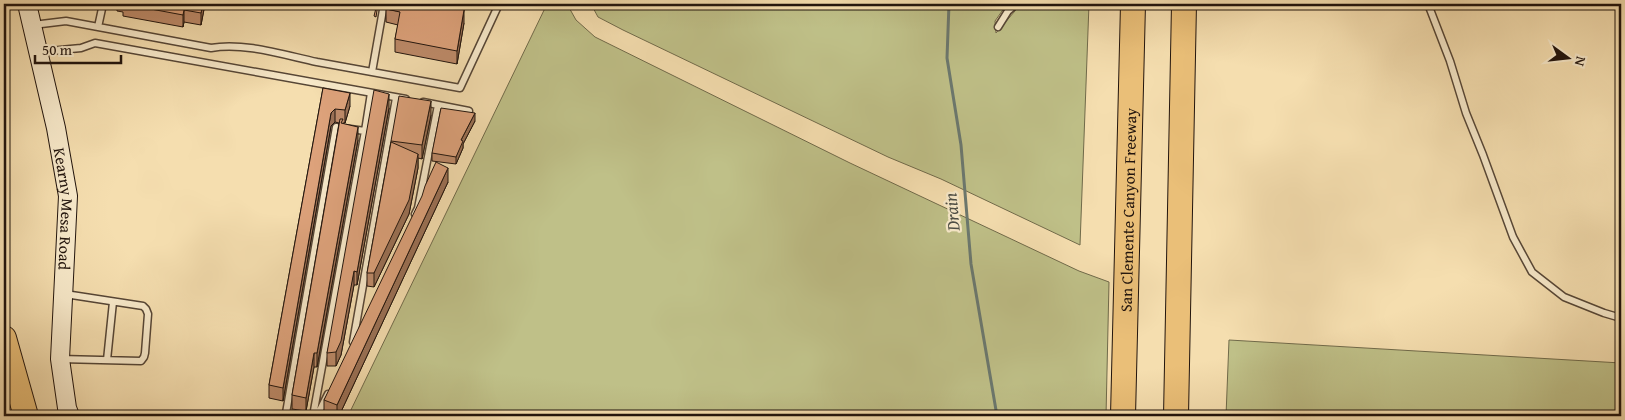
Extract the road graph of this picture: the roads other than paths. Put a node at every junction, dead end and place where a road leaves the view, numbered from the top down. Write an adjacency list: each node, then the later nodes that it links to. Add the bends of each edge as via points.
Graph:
1 (27, 4): 9 (street, Kearny Mesa Road)
2 (103, 4): 10 (lane)
3 (384, 4): 13 (lane)
4 (499, 4): 13 (lane, via 460,88)
5 (1016, 4): 11 (lane)
6 (1133, 4): 34 (highway, San Clemente Canyon Freeway)
7 (1184, 4): 35 (highway)
8 (1428, 4): 23 (lane, via 1513,237 1532,272 1564,297)
9 (32, 25): 10 (lane, via 66,21); 12 (street, Kearny Mesa Road)
10 (98, 27): 13 (lane, via 211,48 247,48)
11 (998, 27)
12 (38, 52): 14 (lane, via 81,48 95,42); 20 (street, Kearny Mesa Road, via 68,196)
13 (372, 72)
14 (372, 93): 15 (lane); 18 (lane)
15 (396, 98): 16 (lane); 25 (lane)
16 (438, 105): 17 (lane); 19 (lane, via 418,208)
17 (469, 111)
18 (365, 131): 32 (lane, via 336,127 286,413); 33 (lane)
19 (413, 216)
20 (64, 294): 21 (lane); 27 (street, Kearny Mesa Road)
21 (113, 302): 28 (lane); 28 (lane, via 146,309 145,353 140,361)
22 (366, 315): 25 (lane)
23 (1621, 318)
24 (4, 338): 30 (highway)
25 (353, 342): 26 (lane)
26 (349, 350)
27 (60, 359): 28 (lane); 31 (street, Kearny Mesa Road)
28 (107, 360)
29 (333, 383): 33 (lane)
30 (26, 416)
31 (70, 416)
32 (304, 416)
33 (315, 416)
34 (1123, 416)
35 (1176, 416)

